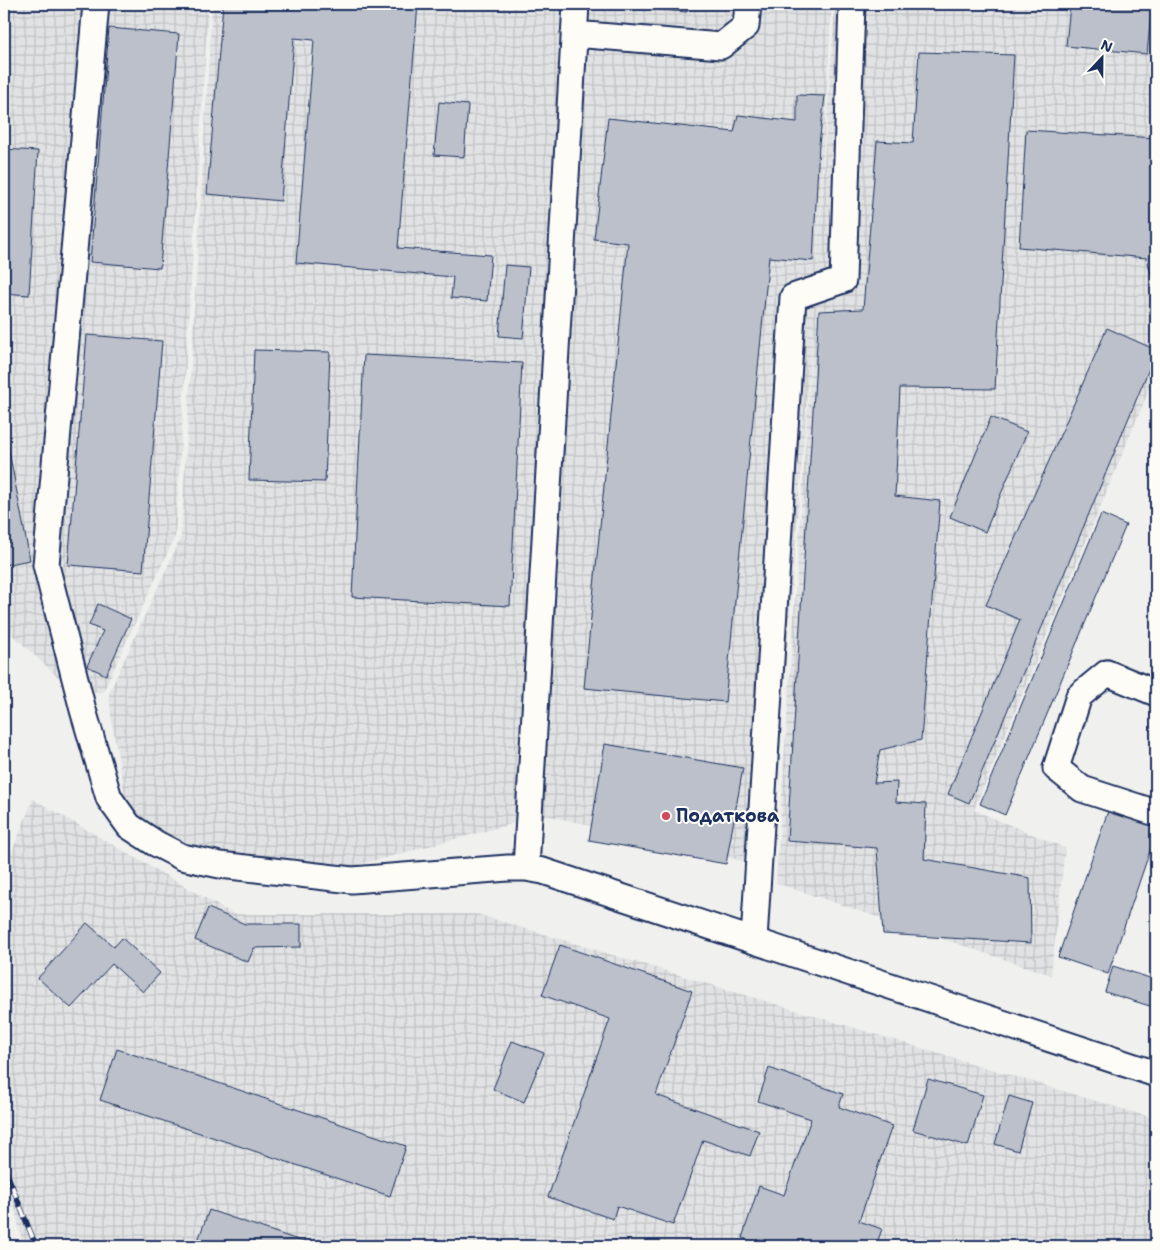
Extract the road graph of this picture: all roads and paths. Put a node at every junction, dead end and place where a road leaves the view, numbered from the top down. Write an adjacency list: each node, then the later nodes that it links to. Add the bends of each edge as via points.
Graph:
1 (96, 4): 8 (lane, via 46,565 109,798 129,826 155,843 182,857 220,865 352,880)
2 (576, 4): 5 (lane)
3 (748, 4): 5 (lane, via 746,26 721,46)
4 (852, 4): 9 (lane, via 843,280 793,297)
5 (574, 34): 8 (lane)
6 (1156, 693): 7 (lane, via 1107,673 1079,696 1056,768 1082,789)
7 (1156, 813)
8 (526, 868): 9 (lane)
9 (754, 940): 10 (lane)
10 (1156, 1074)

